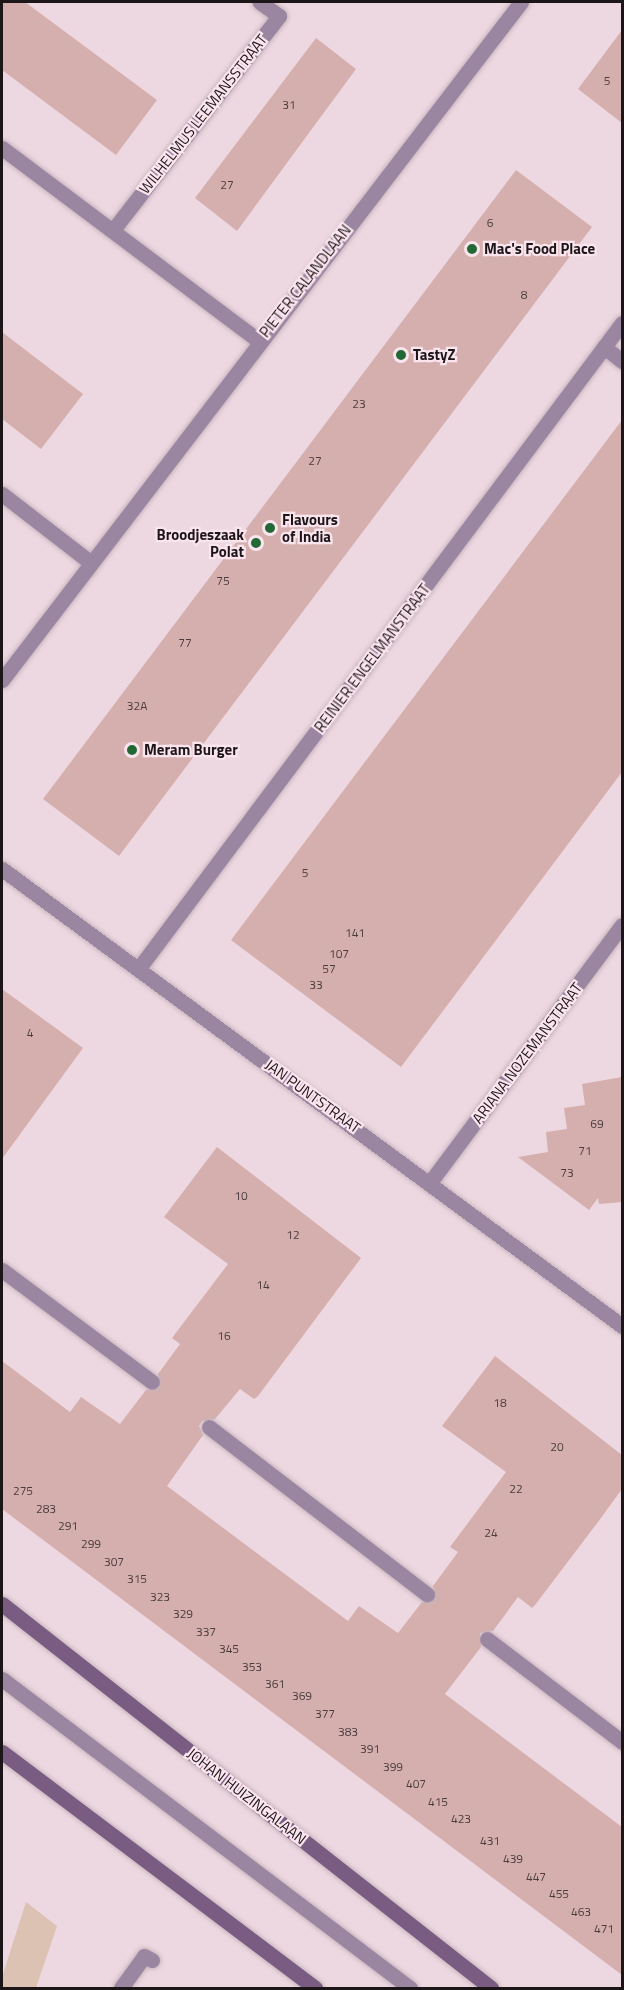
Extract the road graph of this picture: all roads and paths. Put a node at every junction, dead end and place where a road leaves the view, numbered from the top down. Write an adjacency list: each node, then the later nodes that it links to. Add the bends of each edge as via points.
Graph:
1 (260, 2): 4 (street, WILHELMUS LEEMANSSTRAAT, via 279,16)
2 (521, 2): 6 (street, PIETER CALANDLAAN)
3 (2, 148): 4 (street)
4 (113, 230): 6 (street)
5 (622, 322): 7 (street, REINIER ENGELMANSTRAAT)
6 (259, 341): 10 (street, PIETER CALANDLAAN)
7 (604, 347): 8 (street); 14 (street, REINIER ENGELMANSTRAAT)
8 (622, 361)
9 (2, 494): 10 (street)
10 (90, 562): 11 (street, PIETER CALANDLAAN)
11 (2, 680)
12 (2, 869): 14 (street, JAN PUNTSTRAAT)
13 (622, 925): 15 (street, ARIANA NOZEMANSTRAAT)
14 (139, 968): 15 (street, JAN PUNTSTRAAT)
15 (430, 1181): 17 (street, JAN PUNTSTRAAT)
16 (2, 1270): 18 (street)
17 (622, 1326)
18 (152, 1382)
19 (209, 1427): 20 (street)
20 (427, 1594)
21 (2, 1604): 30 (main road, JOHAN HUIZINGALAAN)
22 (487, 1639): 24 (street)
23 (2, 1679): 29 (street)
24 (622, 1742)
25 (2, 1752): 28 (main road)
26 (152, 1960): 27 (street, via 144,1956)
27 (121, 1989)
28 (315, 1989)
29 (410, 1989)
30 (491, 1989)

